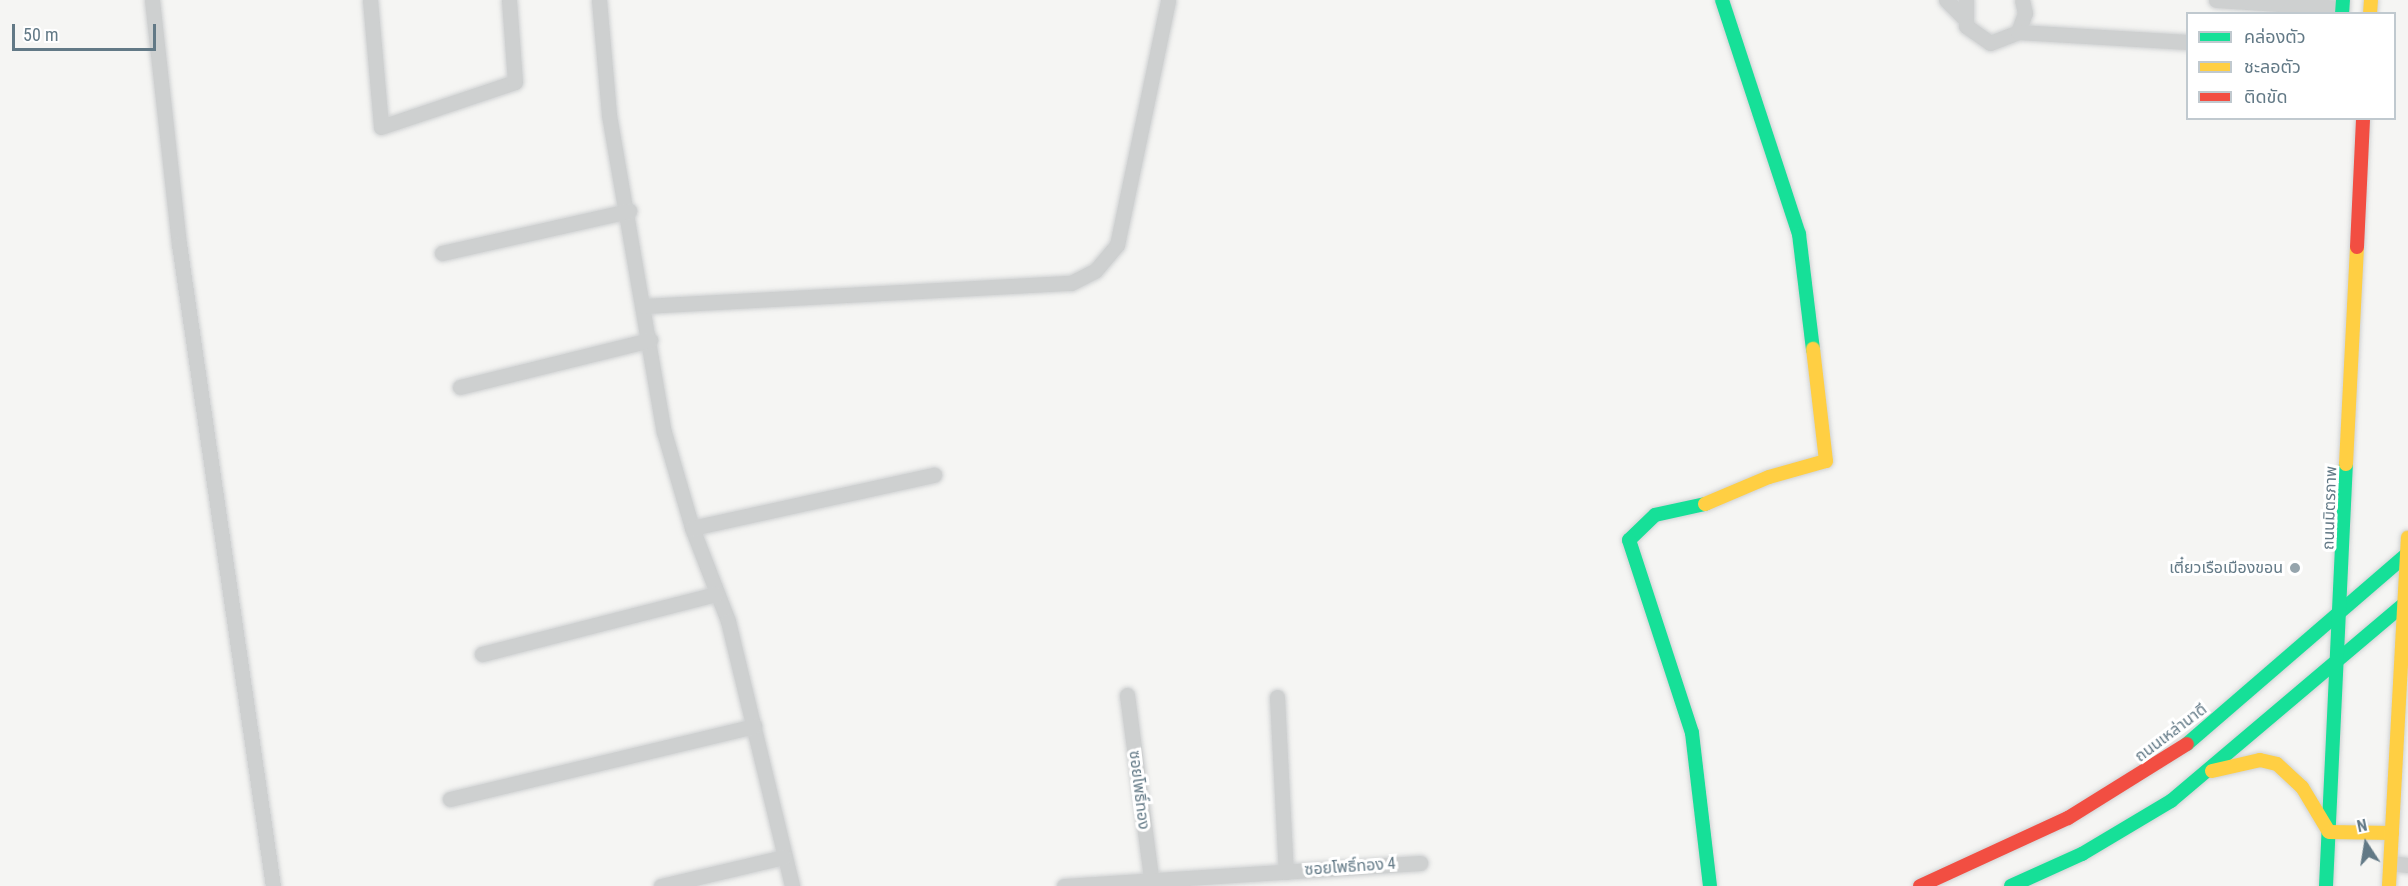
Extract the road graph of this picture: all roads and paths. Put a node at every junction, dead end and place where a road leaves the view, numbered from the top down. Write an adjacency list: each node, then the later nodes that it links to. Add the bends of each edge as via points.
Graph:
1 (152, 0): 43 (street, via 178,244)
2 (370, 0): 3 (street, via 381,127 515,82)
3 (509, 0)
4 (599, 0): 16 (street, via 609,115)
5 (1168, 0): 18 (street, via 1117,245 1095,271 1071,283)
6 (1722, 0): 47 (main road, via 1799,234 1826,461 1769,477 1723,500 1655,515 1629,540 1692,733)
7 (1946, 0): 12 (street)
8 (1966, 0): 12 (street)
9 (2022, 0): 13 (street, via 2025,13)
10 (2216, 0): 11 (street)
11 (2342, 7)
12 (1963, 17): 13 (street, via 1972,34 1990,43)
13 (2018, 32): 14 (street)
14 (2186, 42)
15 (2362, 123): 27 (main road, ถนนมิตรภาพ)
16 (629, 211): 17 (street); 18 (street)
17 (442, 253)
18 (644, 306): 19 (street)
19 (650, 340): 20 (street); 22 (street, via 664,432)
20 (460, 387)
21 (934, 475): 22 (street)
22 (692, 528): 25 (street)
23 (2408, 538): 24 (main road)
24 (2407, 554): 26 (main road); 27 (main road, ถนนเหล่านาดี)
25 (715, 594): 28 (street); 32 (street, via 728,621)
26 (2406, 602): 29 (main road); 36 (main road)
27 (2342, 611): 29 (main road, ถนนมิตรภาพ); 48 (main road, ถนนเหล่านาดี, via 2198,736 2142,776 2068,818)
28 (482, 654)
29 (2339, 662): 33 (main road); 35 (main road, ถนนมิตรภาพ)
30 (1127, 695): 42 (street, ซอยโพธิ์ทอง)
31 (1277, 697): 41 (street)
32 (754, 726): 34 (street); 37 (street)
33 (2212, 771): 35 (main road, via 2260,760 2277,764 2302,787); 49 (main road, via 2082,854)
34 (450, 799)
35 (2329, 832): 36 (main road); 50 (main road, ถนนมิตรภาพ)
36 (2392, 833): 39 (main road)
37 (784, 857): 44 (street); 45 (street)
38 (1420, 863): 41 (street, ซอยโพธิ์ทอง 4)
39 (2391, 863): 40 (street); 51 (main road)
40 (2408, 865)
41 (1286, 872): 42 (street, ซอยโพธิ์ทอง 4)
42 (1151, 882): 46 (street, ซอยโพธิ์ทอง 4)
43 (273, 886)
44 (661, 886)
45 (792, 886)
46 (1064, 886)
47 (1710, 886)
48 (1920, 886)
49 (2011, 886)
50 (2326, 886)
51 (2389, 886)

